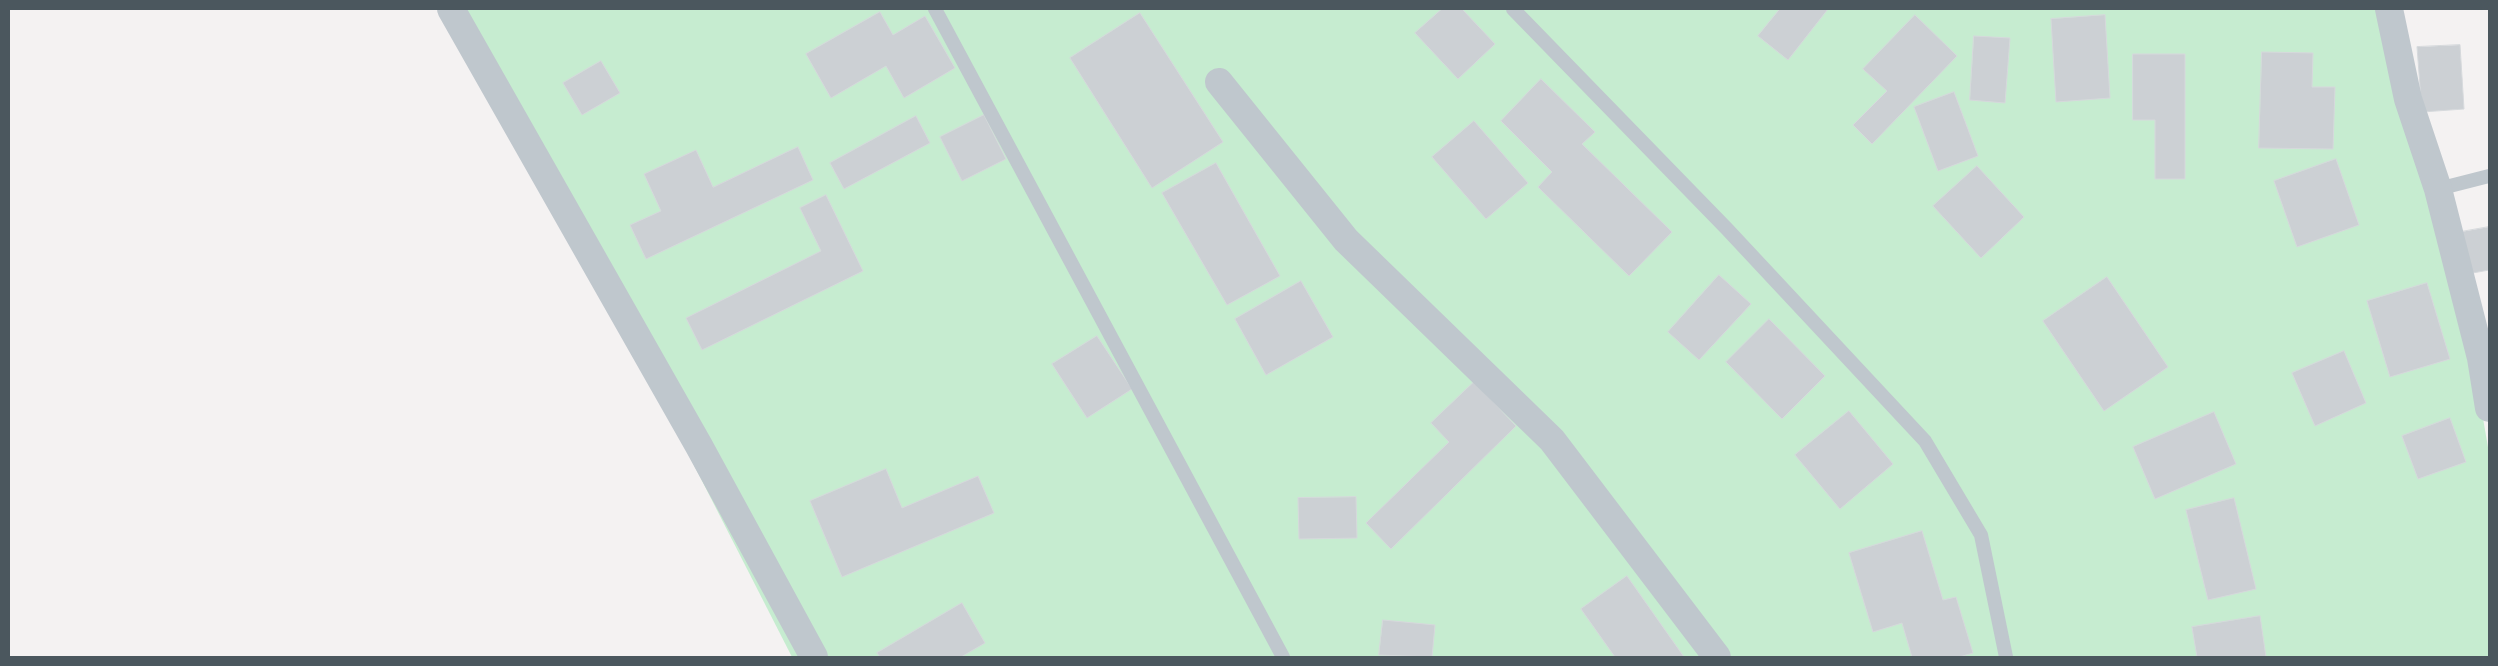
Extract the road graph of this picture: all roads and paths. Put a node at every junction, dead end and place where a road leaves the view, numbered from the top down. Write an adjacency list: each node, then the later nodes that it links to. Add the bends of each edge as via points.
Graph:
1 (451, 9): 9 (street, via 699,446)
2 (935, 9): 10 (lane)
3 (1513, 9): 12 (lane, via 1925,441 1981,535)
4 (2390, 9): 7 (street, via 2408,99)
5 (1219, 82): 11 (street, via 1346,240 1552,440)
6 (2489, 176): 7 (lane)
7 (2438, 189): 8 (street, via 2481,358)
8 (2489, 408)
9 (814, 657)
10 (1283, 657)
11 (1717, 657)
12 (2006, 657)

